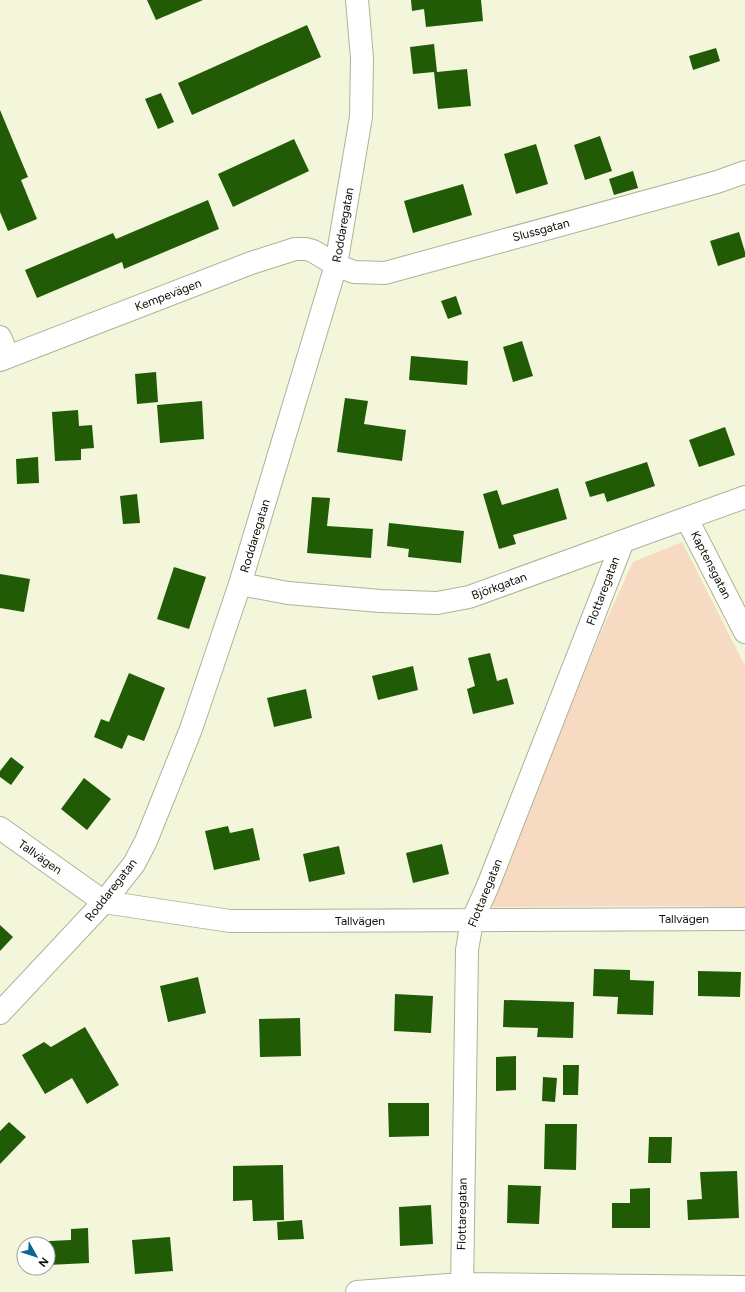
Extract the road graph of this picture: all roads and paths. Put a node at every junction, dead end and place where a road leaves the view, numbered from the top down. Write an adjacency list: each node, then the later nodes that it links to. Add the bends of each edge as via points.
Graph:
1 (357, 0): 3 (street, Roddaregatan, via 362,58 362,117)
2 (745, 172): 3 (street, Slussgatan, via 385,274 354,272)
3 (336, 265): 4 (street, Kempevägen, via 313,251 295,249 251,262); 8 (street, Roddaregatan)
4 (3, 351)
5 (745, 497): 6 (street, Björkgatan)
6 (687, 519): 7 (street, Björkgatan); 9 (street, Kaptensgatan)
7 (623, 541): 8 (street, Björkgatan, via 470,597 437,603 288,593); 13 (street, Flottaregatan)
8 (240, 584): 11 (street, Roddaregatan, via 191,730 146,840 134,864)
9 (745, 632)
10 (0, 828): 11 (street, Tallvägen)
11 (104, 902): 13 (street, Tallvägen, via 230,921); 14 (street, Roddaregatan)
12 (745, 919): 13 (street, Tallvägen)
13 (472, 921): 16 (street, Flottaregatan, via 467,950)
14 (0, 1013)
15 (745, 1287): 16 (street)
16 (461, 1288): 17 (street)
17 (357, 1292)

